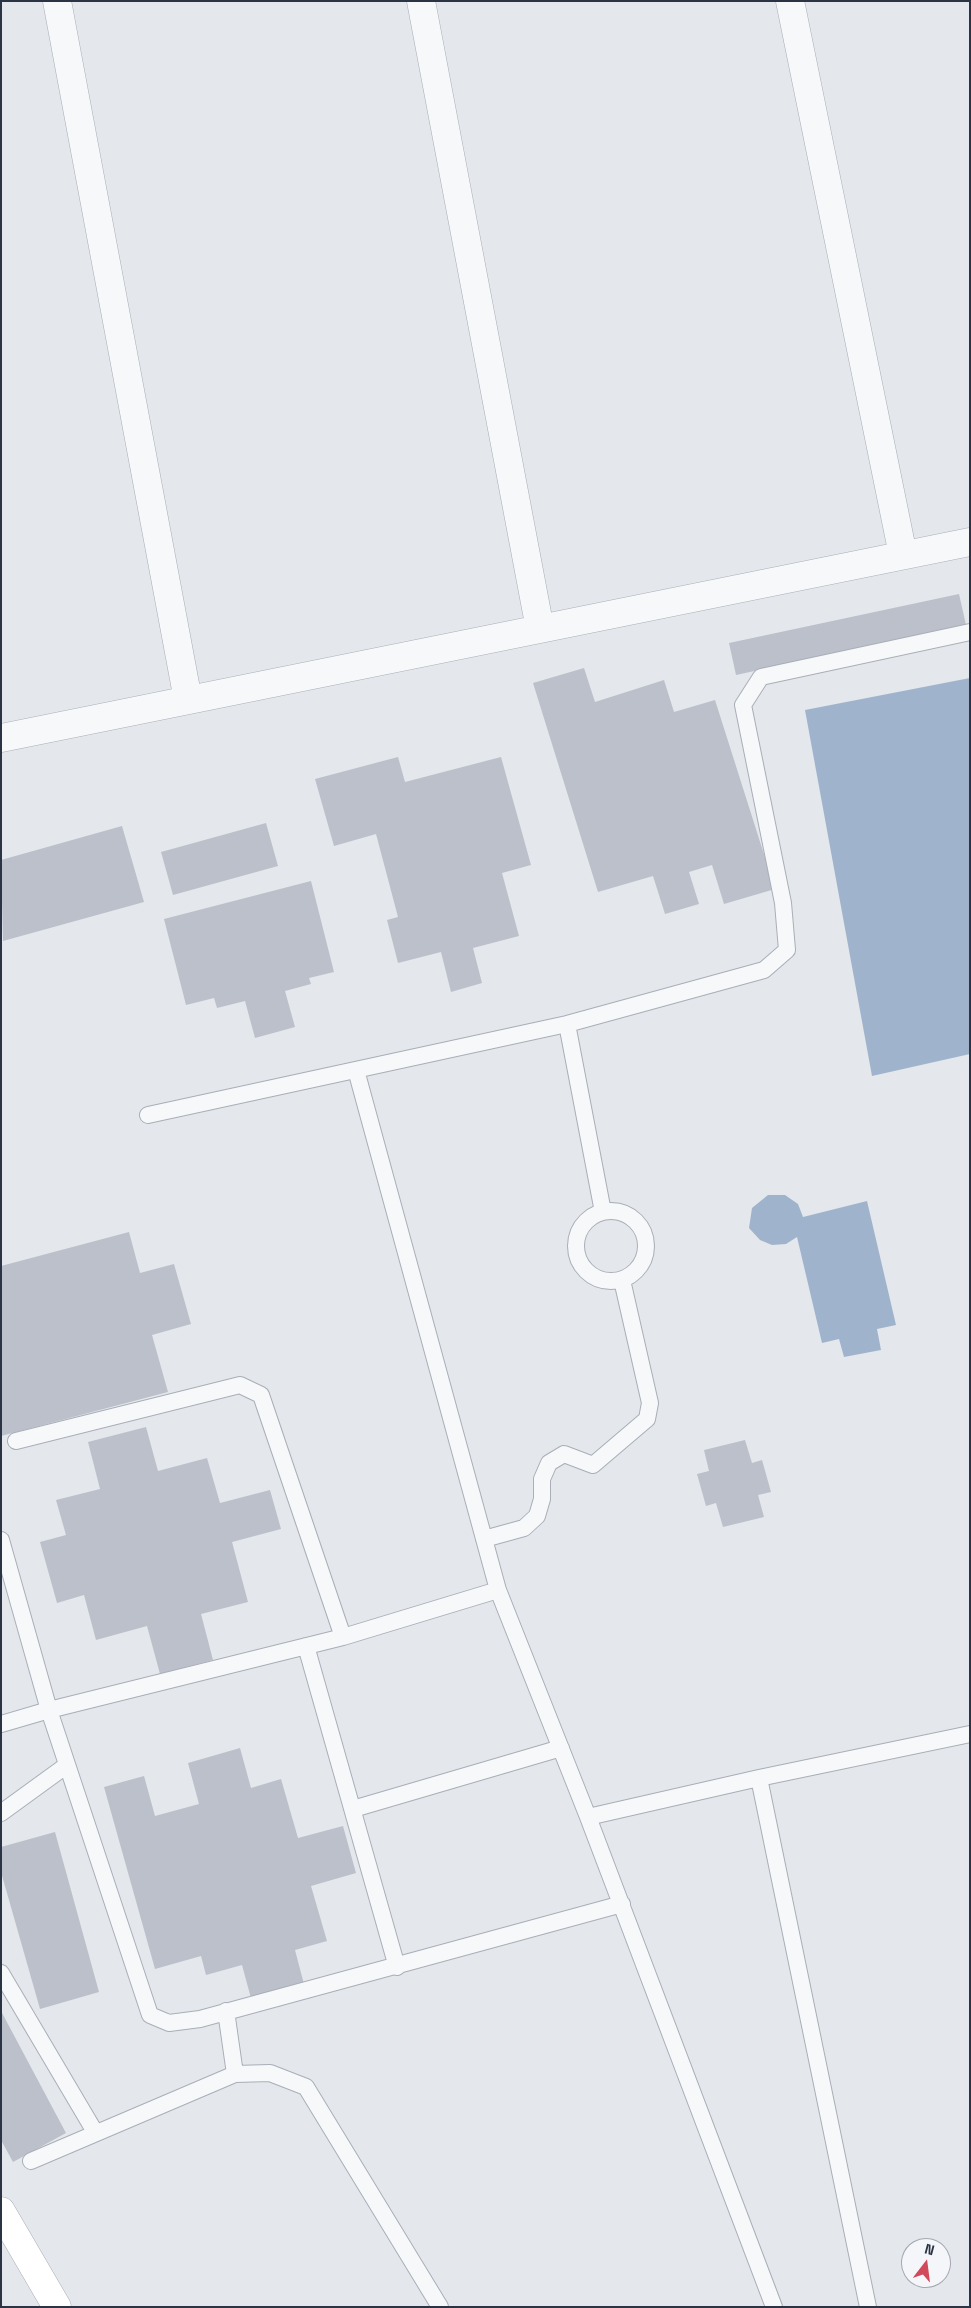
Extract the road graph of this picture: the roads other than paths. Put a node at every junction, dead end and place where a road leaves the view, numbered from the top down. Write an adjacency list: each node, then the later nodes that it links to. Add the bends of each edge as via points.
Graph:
1 (57, 1): 8 (street)
2 (421, 1): 6 (street)
3 (790, 1): 5 (street)
4 (970, 542): 5 (street)
5 (903, 556): 6 (street)
6 (540, 628): 8 (street)
7 (970, 632): 10 (lane, via 761,677 743,705 783,903 787,950 764,970)
8 (188, 700): 9 (street)
9 (1, 738)
10 (567, 1024): 11 (lane); 13 (lane)
11 (356, 1070): 12 (lane); 16 (lane)
12 (148, 1115)
13 (603, 1212): 14 (lane, via 621,1213 636,1222 645,1237 645,1255 636,1270); 14 (lane, via 590,1217 581,1228 576,1241 577,1255 583,1268 594,1277 607,1281)
14 (622, 1280): 16 (lane, via 650,1402 647,1419 593,1465 564,1454 549,1462 542,1479 542,1499 537,1516 524,1528)
15 (16, 1441): 19 (lane, via 240,1385 261,1395)
16 (484, 1539): 18 (lane)
17 (1, 1540): 21 (lane)
18 (498, 1590): 19 (lane); 24 (lane)
19 (343, 1637): 20 (lane)
20 (306, 1646): 21 (lane); 27 (lane)
21 (49, 1710): 22 (lane); 25 (lane)
22 (1, 1724)
23 (970, 1734): 26 (lane)
24 (561, 1748): 27 (lane); 29 (lane)
25 (67, 1765): 28 (lane); 33 (lane, via 150,2015 169,2023)
26 (759, 1778): 29 (lane); 41 (lane)
27 (353, 1809): 31 (lane)
28 (1, 1812)
29 (588, 1817): 30 (lane)
30 (622, 1904): 31 (lane); 40 (lane)
31 (397, 1967): 33 (lane)
32 (1, 1973): 35 (lane)
33 (226, 2012): 34 (lane)
34 (235, 2074): 35 (lane); 39 (lane, via 270,2072 306,2087)
35 (95, 2132): 36 (lane)
36 (31, 2161)
37 (1, 2211): 38 (street)
38 (57, 2307)
39 (440, 2307)
40 (774, 2307)
41 (868, 2307)

